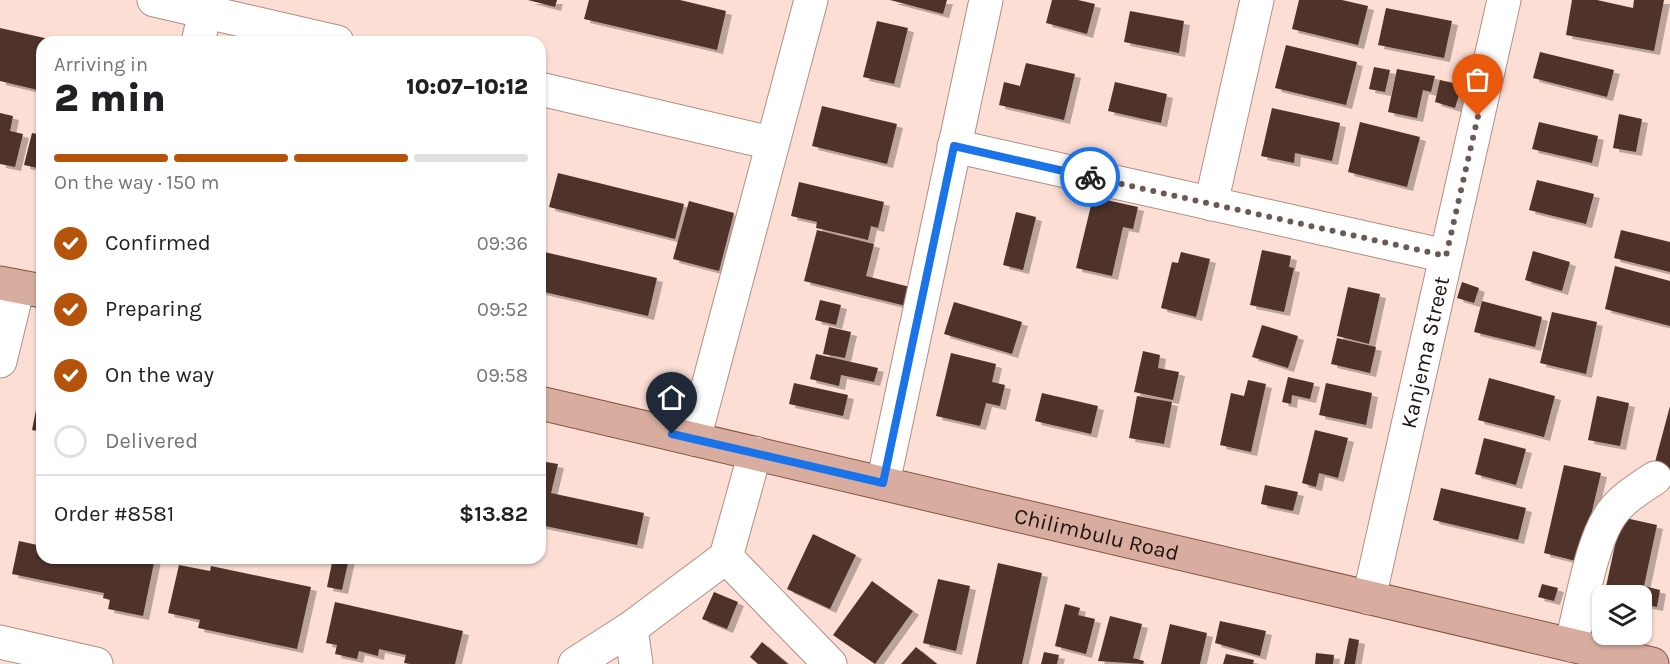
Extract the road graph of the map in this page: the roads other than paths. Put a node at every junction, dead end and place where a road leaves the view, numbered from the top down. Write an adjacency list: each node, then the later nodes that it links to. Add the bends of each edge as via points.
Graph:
1 (154, 0): 6 (street)
2 (811, 0): 9 (street)
3 (986, 0): 10 (street)
4 (1257, 0): 11 (street)
5 (1504, 0): 12 (street, Kanjema Street)
6 (204, 18): 7 (street)
7 (304, 36)
8 (546, 90): 9 (street)
9 (771, 143): 16 (street)
10 (954, 146): 11 (street); 19 (street)
11 (1211, 204): 12 (street)
12 (1446, 256): 21 (street, Kanjema Street)
13 (20, 287): 14 (street)
14 (0, 361)
15 (546, 403): 16 (main road, Chilimbulu Road)
16 (694, 439): 17 (main road, Chilimbulu Road)
17 (755, 453): 19 (main road, Chilimbulu Road); 20 (street)
18 (1655, 478): 24 (street, via 1612,513 1599,540)
19 (883, 483): 21 (main road, Chilimbulu Road)
20 (726, 557): 22 (street); 28 (street)
21 (1369, 598): 24 (main road, Chilimbulu Road)
22 (631, 628): 26 (street); 27 (street)
23 (0, 642): 25 (street)
24 (1571, 645): 29 (main road, Chilimbulu Road)
25 (96, 664)
26 (575, 664)
27 (636, 664)
28 (830, 664)
29 (1652, 664)

